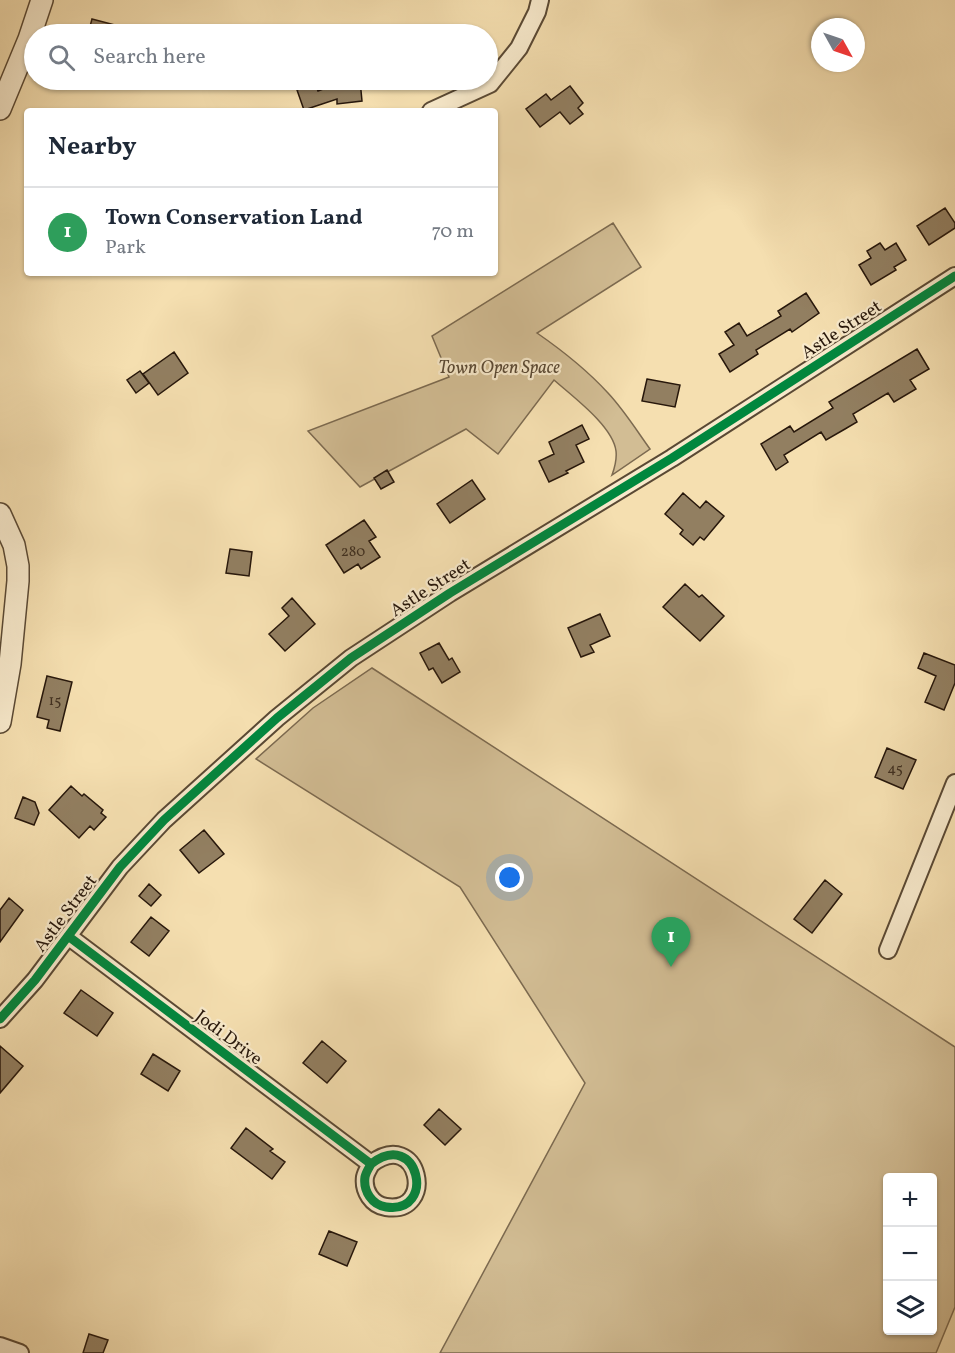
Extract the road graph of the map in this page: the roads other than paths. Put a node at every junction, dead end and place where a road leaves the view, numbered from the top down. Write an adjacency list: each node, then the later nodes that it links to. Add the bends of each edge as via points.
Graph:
1 (42, 0): 3 (street)
2 (540, 0): 5 (street, via 519,48)
3 (34, 24)
4 (24, 51): 8 (street)
5 (498, 74)
6 (477, 90): 7 (street)
7 (438, 108)
8 (0, 110)
9 (955, 276): 13 (street, Astle Street, via 351,658 277,718 164,820 120,867)
10 (0, 514): 11 (street, via 14,545 18,566 11,655)
11 (0, 722)
12 (955, 783): 14 (street)
13 (68, 936): 15 (street, Astle Street); 16 (street, Jodi Drive)
14 (888, 950)
15 (0, 1019)
16 (371, 1164)
17 (0, 1346): 18 (street)
18 (20, 1353)

